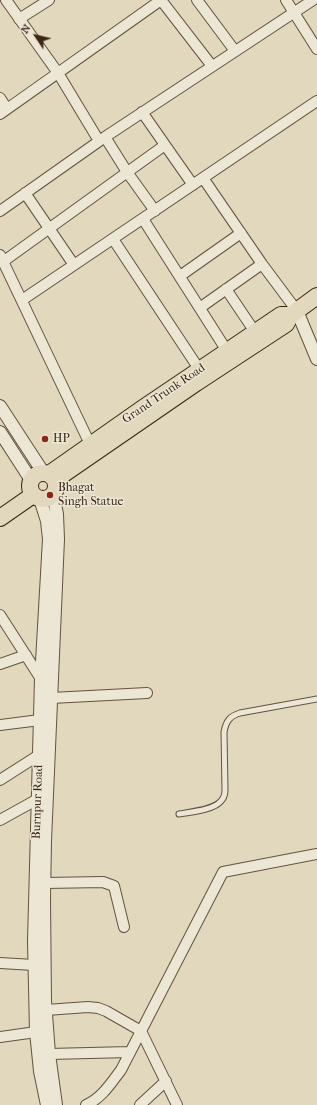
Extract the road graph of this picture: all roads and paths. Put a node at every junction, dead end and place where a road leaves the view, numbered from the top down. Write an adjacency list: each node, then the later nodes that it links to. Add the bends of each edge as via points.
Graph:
1 (6, 0): 8 (street)
2 (49, 0): 8 (street)
3 (161, 0): 11 (street); 12 (street)
4 (198, 0): 10 (street)
5 (286, 0): 7 (street)
6 (313, 0): 7 (street)
7 (294, 12): 9 (street); 10 (street)
8 (19, 19): 12 (street)
9 (317, 49)
10 (235, 51): 11 (street)
11 (212, 66): 16 (street)
12 (58, 73): 15 (street); 17 (street)
13 (0, 98): 15 (street)
14 (317, 101): 20 (street)
15 (4, 112)
16 (142, 112): 17 (street); 18 (street)
17 (102, 139): 19 (street); 22 (street)
18 (165, 145): 19 (street); 21 (street)
19 (127, 172): 23 (street); 26 (street)
20 (203, 178): 21 (street); 27 (street)
21 (193, 185): 23 (street)
22 (25, 194): 24 (street); 26 (street)
23 (155, 210): 25 (street)
24 (0, 211)
25 (143, 219): 28 (street); 32 (street)
26 (49, 228): 29 (street); 31 (street)
27 (241, 233): 30 (street); 32 (street)
28 (113, 239): 31 (street); 41 (street)
29 (2, 258): 35 (street)
30 (262, 264): 33 (street); 37 (street)
31 (74, 265): 35 (street)
32 (180, 276): 36 (street)
33 (226, 289): 36 (street); 38 (street)
34 (317, 296): 37 (main road)
35 (22, 300): 44 (street)
36 (200, 307): 39 (street)
37 (289, 314): 38 (main road, Grand Trunk Road); 40 (street); 45 (main road, Grand Trunk Road, via 196,383)
38 (255, 332): 39 (main road, Grand Trunk Road)
39 (227, 351): 41 (main road, Grand Trunk Road)
40 (317, 359)
41 (200, 369): 44 (main road, Grand Trunk Road)
42 (0, 406): 45 (street)
43 (0, 432): 45 (street)
44 (90, 444): 45 (main road, Grand Trunk Road)
45 (44, 485): 46 (main road, Grand Trunk Road); 50 (street, Burnpur Road, via 49,539); 52 (street, via 57,514 58,539)
46 (0, 518)
47 (0, 615): 48 (street)
48 (26, 655): 49 (street); 50 (street)
49 (0, 664)
50 (41, 679): 54 (street, Burnpur Road)
51 (147, 693): 52 (street)
52 (51, 698): 62 (street)
53 (317, 699): 59 (lane, via 240,713 229,718 224,732 224,797 215,806)
54 (40, 720): 55 (street); 56 (street, Burnpur Road)
55 (0, 725)
56 (39, 755): 57 (street); 58 (street, Burnpur Road)
57 (0, 780)
58 (38, 799): 60 (street); 65 (street, Burnpur Road)
59 (179, 814)
60 (0, 820)
61 (317, 854): 68 (street, via 223,872)
62 (45, 883): 63 (street, via 103,882 114,886); 66 (street)
63 (124, 927)
64 (0, 963): 65 (street)
65 (34, 965): 67 (street, Burnpur Road)
66 (46, 1010): 68 (street, via 98,1008); 71 (street)
67 (36, 1032): 69 (street); 73 (street, Burnpur Road)
68 (141, 1032): 70 (street); 72 (street)
69 (0, 1037)
70 (130, 1052): 71 (street); 75 (street, via 121,1070 104,1092)
71 (49, 1054): 74 (street)
72 (166, 1081): 76 (street); 77 (street)
73 (47, 1105)
74 (56, 1105)
75 (86, 1105)
76 (140, 1105)
77 (177, 1105)

